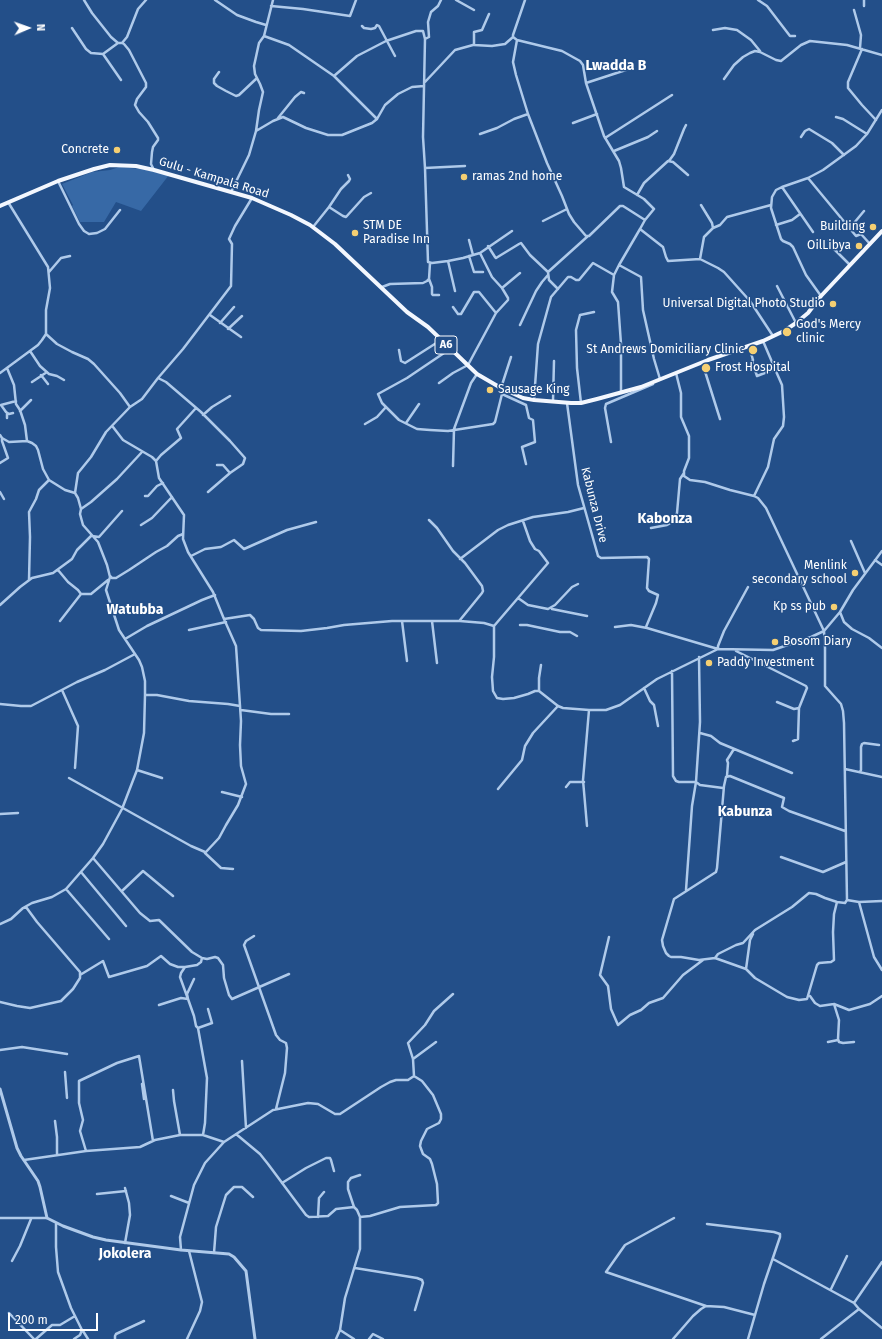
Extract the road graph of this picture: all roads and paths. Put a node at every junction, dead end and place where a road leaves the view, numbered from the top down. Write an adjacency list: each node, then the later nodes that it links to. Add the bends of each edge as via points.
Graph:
1 (84, 0): 26 (street)
2 (146, 0): 27 (street, via 138,9)
3 (215, 0): 16 (street, via 237,14)
4 (273, 0): 11 (street)
5 (356, 0): 11 (street, via 350,16)
6 (441, 0): 23 (street, via 431,12 428,22 429,37)
7 (456, 0): 13 (street)
8 (525, 0): 22 (street)
9 (758, 0): 21 (street, via 767,6 790,36)
10 (864, 0): 12 (street)
11 (272, 6): 16 (street)
12 (864, 6)
13 (474, 10)
14 (854, 10): 29 (street, via 861,35)
15 (489, 14): 28 (street, via 482,30 474,32)
16 (266, 25): 20 (street)
17 (362, 26): 25 (street, via 371,29 379,26)
18 (72, 28): 31 (street, via 89,52)
19 (713, 30): 30 (street, via 737,30 751,40)
20 (264, 36): 36 (street, via 289,45); 37 (street, via 255,62 254,71)
21 (795, 36)
22 (513, 37): 24 (street); 28 (street, via 505,44)
23 (425, 40): 25 (street, via 424,32 421,30); 40 (street)
24 (517, 40): 41 (street, via 562,51 580,61); 46 (street, via 513,65)
25 (386, 41): 33 (street); 36 (street, via 358,56)
26 (118, 43): 27 (street); 31 (street)
27 (122, 43): 65 (street, via 129,50 147,84 136,105 158,138 152,152 151,164)
28 (474, 45): 40 (street, via 455,50)
29 (861, 49): 30 (street, via 810,41 781,60); 32 (street); 51 (street, via 848,88)
30 (760, 52): 39 (street, via 755,51 743,57)
31 (104, 54): 38 (street)
32 (882, 55)
33 (395, 56)
34 (632, 68): 41 (street)
35 (218, 72): 37 (street, via 214,83 236,96)
36 (334, 76): 50 (street)
37 (257, 78): 54 (street, via 262,92)
38 (121, 80)
39 (724, 80)
40 (424, 82): 42 (street)
41 (586, 83): 47 (street)
42 (424, 86): 50 (street, via 398,94 385,105); 64 (street)
43 (304, 93): 49 (street, via 295,96)
44 (672, 95): 59 (street)
45 (882, 110): 51 (street)
46 (528, 114): 56 (street); 80 (street)
47 (597, 114): 52 (street); 59 (street)
48 (836, 117): 57 (street)
49 (278, 119): 50 (street, via 283,117 314,131 336,136 366,126); 54 (street)
50 (377, 119)
51 (876, 120): 57 (street)
52 (573, 123)
53 (686, 125): 62 (street, via 674,154)
54 (256, 131): 71 (street, via 249,155)
55 (657, 131): 60 (street)
56 (480, 134)
57 (867, 134): 61 (street)
58 (800, 137): 61 (street, via 808,129 832,143)
59 (605, 138): 60 (street)
60 (614, 151): 73 (street, via 622,168 624,187)
61 (844, 156): 68 (street)
62 (668, 161): 67 (street, via 673,162); 73 (street, via 644,184)
63 (465, 166): 64 (street)
64 (425, 168): 105 (street, via 427,255)
65 (154, 170): 69 (main road, Gulu - Kampala Road / A6, via 110,165); 71 (main road, Gulu - Kampala Road / A6)
66 (348, 175): 79 (street, via 349,181)
67 (688, 175)
68 (808, 178): 70 (street); 90 (street)
69 (58, 181): 75 (main road, Gulu - Kampala Road / A6); 81 (street, via 79,224 89,234 105,229)
70 (782, 187): 77 (street, via 773,193); 83 (street)
71 (231, 192): 74 (main road, Gulu - Kampala Road / A6)
72 (371, 193): 79 (street, via 346,217)
73 (637, 196): 84 (street, via 654,209)
74 (252, 198): 87 (main road, Gulu - Kampala Road / A6, via 291,214); 125 (street, via 229,239 232,244 231,286)
75 (8, 202): 78 (main road, Gulu - Kampala Road / A6); 108 (street)
76 (700, 205): 88 (street)
77 (771, 205): 86 (street); 88 (street, via 727,217)
78 (0, 206)
79 (330, 207): 87 (street)
80 (567, 209): 85 (street); 94 (street, via 577,226)
81 (120, 210)
82 (864, 211): 90 (street)
83 (800, 214): 86 (street, via 792,220); 93 (street)
84 (645, 220): 89 (street); 94 (street, via 621,206)
85 (542, 221)
86 (776, 225): 120 (street, via 783,241 793,247 806,275)
87 (314, 227): 115 (main road, Gulu - Kampala Road / A6)
88 (713, 228): 103 (street, via 704,237)
89 (640, 229): 103 (street, via 663,247 668,261); 106 (street)
90 (849, 229): 97 (street, via 856,236 862,234)
91 (512, 231): 98 (street)
92 (882, 231): 97 (main road, Gulu - Kampala Road / A6)
93 (813, 232)
94 (588, 236): 111 (street)
95 (469, 240): 100 (street)
96 (829, 240): 107 (street)
97 (870, 244): 107 (main road, Gulu - Kampala Road / A6)
98 (488, 246): 99 (street); 111 (street, via 496,258 520,243)
99 (480, 252): 100 (street); 116 (street, via 492,277)
100 (473, 255): 102 (street)
101 (70, 256): 108 (street, via 60,258)
102 (469, 256): 104 (street); 109 (street, via 474,272)
103 (700, 259): 132 (street, via 724,272 750,301)
104 (448, 261): 105 (street); 118 (street)
105 (430, 263): 113 (street)
106 (619, 265): 112 (street); 153 (street, via 641,276 643,310)
107 (850, 265): 120 (main road, Gulu - Kampala Road / A6)
108 (49, 272): 131 (street)
109 (483, 272)
110 (520, 273): 116 (street)
111 (548, 274): 117 (street, via 550,282); 129 (street, via 536,291)
112 (614, 275): 117 (street, via 593,263 579,280 569,276); 158 (street, via 612,292 618,302)
113 (429, 279): 115 (street, via 422,283 390,284); 119 (street, via 432,295)
114 (777, 286): 128 (street)
115 (382, 287): 134 (main road, Gulu - Kampala Road / A6)
116 (502, 288): 124 (street, via 508,300)
117 (558, 289): 161 (street, via 552,297 538,344)
118 (455, 291)
119 (439, 295)
120 (821, 296): 128 (main road, Gulu - Kampala Road / A6, via 808,313)
121 (234, 307): 127 (street)
122 (454, 307): 124 (street, via 458,314 462,314 474,292 479,292)
123 (594, 312): 165 (street, via 580,315 576,330)
124 (496, 313): 143 (street)
125 (210, 315): 127 (street); 151 (street)
126 (242, 316): 130 (street)
127 (220, 323): 130 (street)
128 (796, 323): 132 (main road, Gulu - Kampala Road / A6)
129 (520, 325)
130 (228, 329): 133 (street)
131 (46, 334): 139 (street); 167 (street, via 57,344 94,364)
132 (774, 336): 135 (main road, Gulu - Kampala Road / A6)
133 (241, 337)
134 (441, 340): 137 (main road, Gulu - Kampala Road / A6); 138 (street, via 405,363 401,360)
135 (763, 341): 136 (main road, Gulu - Kampala Road / A6); 145 (street)
136 (749, 346): 142 (main road, Gulu - Kampala Road / A6); 145 (street, via 757,376)
137 (450, 349): 143 (main road, Gulu - Kampala Road / A6); 168 (street, via 407,378 378,393)
138 (399, 350)
139 (30, 351): 144 (street); 146 (street)
140 (511, 357): 157 (street)
141 (554, 361): 163 (street)
142 (705, 361): 147 (main road, Gulu - Kampala Road / A6); 175 (street, via 703,365)
143 (468, 365): 149 (main road, Gulu - Kampala Road / A6); 155 (street)
144 (7, 368): 148 (street); 162 (street, via 14,385)
145 (774, 369): 198 (street, via 783,389 783,426 774,439 768,467)
146 (47, 372): 150 (street); 152 (street)
147 (675, 372): 153 (main road, Gulu - Kampala Road / A6); 190 (street, via 681,394 681,417 689,439 689,458)
148 (0, 373)
149 (477, 374): 157 (main road, Gulu - Kampala Road / A6); 179 (street, via 471,383)
150 (41, 376): 154 (street); 156 (street)
151 (158, 378): 167 (street, via 142,399); 169 (street)
152 (64, 380)
153 (658, 380): 158 (main road, Gulu - Kampala Road / A6); 183 (street, via 606,404)
154 (32, 382)
155 (439, 383)
156 (48, 384)
157 (502, 391): 161 (main road, Gulu - Kampala Road / A6); 179 (street, via 494,424); 187 (street, via 526,406 533,420 535,442 522,447)
158 (621, 393): 165 (main road, Gulu - Kampala Road / A6)
159 (230, 396): 173 (street, via 212,406)
160 (31, 400): 170 (street)
161 (534, 400): 163 (main road, Gulu - Kampala Road / A6)
162 (16, 401): 170 (street); 171 (street, via 1,405)
163 (553, 402): 164 (main road, Gulu - Kampala Road / A6)
164 (567, 402): 165 (main road, Gulu - Kampala Road / A6); 201 (street, Kabunza Drive, via 576,477)
165 (581, 403)
166 (419, 404): 176 (street)
167 (130, 407): 178 (street)
168 (386, 407): 176 (street, via 399,420); 177 (street, via 377,417)
169 (196, 408): 173 (street); 185 (street, via 177,429 181,438)
170 (20, 411): 182 (street)
171 (7, 413): 172 (street); 174 (street)
172 (13, 413)
173 (204, 415): 191 (street, via 245,458 243,464)
174 (7, 418)
175 (720, 419)
176 (406, 423): 179 (street, via 417,428)
177 (365, 424)
178 (112, 427): 184 (street, via 123,440); 196 (street, via 78,473)
179 (454, 429): 189 (street)
180 (0, 435): 181 (street)
181 (2, 438): 182 (street, via 10,442); 186 (street, via 8,458)
182 (27, 441): 192 (street, via 36,446)
183 (611, 442)
184 (142, 452): 185 (street); 202 (street, via 117,479)
185 (156, 461): 193 (street)
186 (1, 462)
187 (526, 464)
188 (217, 465): 191 (street, via 223,465)
189 (453, 466)
190 (684, 472): 198 (street, via 684,476 690,480); 208 (street, via 680,479 674,522)
191 (230, 473): 195 (street)
192 (49, 480): 196 (street); 220 (street, via 39,490 29,512)
193 (162, 482): 197 (street); 199 (street)
194 (0, 492): 200 (street)
195 (208, 492)
196 (75, 493): 202 (street)
197 (145, 496)
198 (754, 496): 241 (street, via 766,508)
199 (172, 497): 207 (street, via 152,518); 209 (street, via 184,515)
200 (4, 499)
201 (584, 508): 205 (street); 239 (street, Kabunza Drive, via 598,556 649,559 647,588 658,595)
202 (81, 509): 210 (street, via 83,525)
203 (122, 511): 210 (street, via 99,537)
204 (429, 520): 214 (street)
205 (523, 521): 214 (street, via 498,530); 225 (street, via 535,549 548,563)
206 (316, 522): 213 (street, via 287,530 244,549 234,540 221,547 205,549)
207 (141, 525)
208 (651, 528)
209 (182, 534): 213 (street); 219 (street, via 168,546 116,578)
210 (92, 536): 217 (street, via 76,550 72,559); 219 (street, via 100,546)
211 (851, 541): 218 (street)
212 (882, 551): 215 (street)
213 (191, 556): 224 (street)
214 (460, 558): 234 (street, via 482,586 483,591)
215 (875, 560): 216 (street); 218 (street)
216 (882, 565)
217 (58, 570): 220 (street); 223 (street)
218 (865, 573): 229 (street)
219 (110, 577): 223 (street, via 91,594); 243 (street, via 106,590 119,630)
220 (29, 580): 227 (street)
221 (578, 584): 228 (street)
222 (748, 587): 245 (street, via 724,631)
223 (81, 594): 235 (street)
224 (215, 596): 231 (street); 243 (street, via 147,626)
225 (518, 598): 228 (street, via 528,605); 237 (street)
226 (0, 600): 227 (street)
227 (1, 604)
228 (551, 608): 230 (street)
229 (840, 612): 241 (street); 244 (street, via 844,622)
230 (587, 616)
231 (225, 620): 232 (street, via 250,615 261,630 301,631); 240 (street); 260 (street, via 236,646)
232 (402, 621): 233 (street); 249 (street)
233 (432, 621): 234 (street); 250 (street)
234 (460, 621): 237 (street)
235 (60, 622)
236 (520, 625): 242 (street, via 570,632)
237 (494, 626): 255 (street, via 492,677 495,696 503,699 514,698)
238 (614, 627): 239 (street, via 632,625)
239 (647, 628): 245 (street)
240 (189, 630)
241 (824, 631): 246 (street, via 773,650); 270 (street, via 825,686 843,711)
242 (577, 636)
243 (125, 639): 247 (street)
244 (882, 648)
245 (718, 649): 246 (street); 248 (street)
246 (734, 650): 261 (street, via 806,686)
247 (135, 654): 254 (street); 256 (street, via 142,667)
248 (699, 657): 252 (street); 265 (street)
249 (407, 661)
250 (437, 663)
251 (541, 664): 255 (street)
252 (672, 671): 253 (street); 279 (street, via 673,776 679,782)
253 (644, 688): 262 (street, via 613,708); 264 (street, via 654,705)
254 (62, 690): 258 (street, via 31,706); 269 (street, via 78,726)
255 (538, 691): 259 (street)
256 (145, 695): 260 (street, via 228,704); 271 (street, via 144,733)
257 (777, 702): 261 (street, via 794,709)
258 (0, 704)
259 (558, 706): 262 (street); 282 (street, via 533,733 525,746 522,760)
260 (240, 708): 263 (street, via 271,714); 284 (street, via 241,766 246,781)
261 (799, 708): 266 (street, via 798,739)
262 (589, 710): 278 (street)
263 (289, 714)
264 (658, 726)
265 (700, 732): 268 (street); 279 (street)
266 (792, 741)
267 (879, 745): 272 (street, via 862,744)
268 (734, 749): 273 (street); 274 (street, via 727,760)
269 (75, 768)
270 (845, 768): 272 (street); 288 (street)
271 (137, 770): 277 (street); 291 (street, via 122,809)
272 (860, 772): 275 (street)
273 (792, 773)
274 (727, 776): 281 (street); 288 (street, via 784,798 782,807 789,811)
275 (882, 777)
276 (68, 778): 289 (street)
277 (162, 778)
278 (584, 782): 280 (street, via 570,782); 287 (street)
279 (696, 782): 281 (street, via 700,785); 296 (street)
280 (566, 787)
281 (723, 788): 296 (street, via 716,872)
282 (498, 789)
283 (222, 792): 284 (street)
284 (242, 797): 289 (street, via 219,838)
285 (18, 813): 286 (street)
286 (0, 814)
287 (587, 826)
288 (845, 831): 292 (street)
289 (205, 852): 293 (street, via 205,855 222,868)
290 (781, 857): 292 (street, via 823,872)
291 (94, 858): 294 (street); 297 (street)
292 (846, 862): 299 (street)
293 (233, 870)
294 (80, 872): 295 (street); 305 (street)
295 (66, 889): 303 (street); 309 (street)
296 (686, 890): 312 (street, via 674,899 662,940 663,946 670,957)
297 (122, 891): 298 (street, via 143,871); 310 (street, via 140,913 150,921 159,920 192,952)
298 (173, 896)
299 (846, 900): 301 (street, via 845,903); 302 (street)
300 (882, 901): 302 (street)
301 (837, 902): 306 (street, via 809,893 792,907); 321 (street, via 833,932 834,960 818,964)
302 (858, 902): 315 (street, via 874,957)
303 (26, 907): 304 (street, via 12,919); 317 (street)
304 (0, 924)
305 (126, 926)
306 (754, 930): 311 (street, via 743,943 718,954); 314 (street)
307 (254, 936): 319 (street, via 244,945)
308 (609, 937): 312 (street, via 600,975 608,986 611,1009 618,1025 649,1003 663,998 684,975)
309 (109, 939)
310 (202, 958): 313 (street, via 197,965); 319 (street, via 218,958 221,962 232,999)
311 (715, 958): 312 (street); 314 (street)
312 (704, 960)
313 (185, 967): 317 (street, via 170,964 161,956 147,966 109,977 103,961); 323 (street, via 180,977)
314 (746, 969): 321 (street, via 755,978 787,997 805,1000)
315 (882, 970)
316 (289, 974): 319 (street)
317 (80, 975): 324 (street, via 77,984 61,1001 30,1008)
318 (194, 979): 323 (street, via 187,994)
319 (258, 988): 344 (street, via 276,1035 286,1043 287,1048 285,1073)
320 (453, 994): 335 (street, via 434,1011 408,1043)
321 (809, 995): 325 (street, via 820,1006)
322 (882, 996): 325 (street, via 853,1010)
323 (188, 999): 326 (street, via 181,998); 328 (street)
324 (0, 1002)
325 (834, 1004): 329 (street, via 838,1020)
326 (159, 1005)
327 (208, 1009): 328 (street, via 212,1023)
328 (198, 1028): 349 (street, via 207,1078)
329 (838, 1040): 331 (street); 332 (street, via 842,1043)
330 (436, 1042): 335 (street)
331 (828, 1042)
332 (854, 1042)
333 (0, 1050): 334 (street, via 22,1047)
334 (67, 1054)
335 (413, 1059): 339 (street)
336 (242, 1061): 346 (street)
337 (65, 1072): 342 (street)
338 (142, 1072): 343 (street)
339 (414, 1076): 344 (street, via 408,1080 390,1082 340,1114 313,1104); 365 (street, via 434,1095 441,1114 439,1123 426,1129 420,1141 423,1154 430,1159 437,1180 438,1203 400,1206)
340 (0, 1089): 354 (street, via 19,1153)
341 (173, 1090): 348 (street)
342 (67, 1098)
343 (145, 1102)
344 (276, 1109): 346 (street)
345 (55, 1121): 353 (street, via 58,1137)
346 (246, 1128): 347 (street)
347 (236, 1134): 351 (street); 357 (street, via 260,1154)
348 (180, 1135): 349 (street); 350 (street)
349 (203, 1135): 351 (street)
350 (153, 1141): 352 (street, via 137,1147); 352 (street, via 138,1056 116,1063 79,1081 79,1103 83,1120 80,1130)
351 (224, 1142): 362 (street, via 205,1163 194,1185)
352 (86, 1151): 353 (street)
353 (57, 1155): 354 (street)
354 (24, 1160): 367 (street, via 38,1181)
355 (334, 1171): 357 (street, via 330,1158 326,1158)
356 (360, 1175): 363 (street, via 348,1182)
357 (282, 1183): 364 (street, via 306,1215)
358 (324, 1192): 364 (street, via 319,1198)
359 (97, 1194): 372 (street, via 125,1190 130,1216)
360 (171, 1196): 362 (street)
361 (253, 1198): 375 (street, via 242,1187 234,1187 226,1196 216,1226)
362 (190, 1203): 373 (street, via 180,1238)
363 (354, 1207): 364 (street); 365 (street)
364 (318, 1217)
365 (360, 1217): 380 (street, via 360,1248)
366 (0, 1218): 369 (street)
367 (47, 1218): 369 (street); 370 (street)
368 (674, 1218): 384 (street, via 625,1245 606,1272)
369 (31, 1219): 378 (street)
370 (56, 1224): 372 (street, via 93,1237); 389 (street, via 58,1272)
371 (707, 1224): 377 (street, via 780,1234)
372 (125, 1243): 373 (street)
373 (181, 1250): 374 (street)
374 (189, 1251): 375 (street); 398 (street, via 202,1302)
375 (214, 1253): 399 (street, via 230,1254 246,1271)
376 (847, 1256): 382 (street)
377 (773, 1259): 382 (street); 388 (street)
378 (12, 1261)
379 (882, 1262): 381 (street)
380 (355, 1268): 386 (street, via 422,1280); 393 (street)
381 (881, 1269): 383 (street)
382 (831, 1289): 383 (street)
383 (854, 1303): 385 (street)
384 (706, 1306): 388 (street, via 724,1307); 404 (street, via 693,1316)
385 (859, 1309): 391 (street); 406 (street)
386 (415, 1310)
387 (9, 1313): 394 (street)
388 (755, 1315): 405 (street)
389 (75, 1316): 392 (street); 394 (street, via 60,1325 52,1325)
390 (144, 1321): 397 (street, via 116,1334)
391 (882, 1328)
392 (82, 1330): 395 (street); 396 (street)
393 (340, 1330): 400 (street); 401 (street)
394 (35, 1339)
395 (74, 1339)
396 (88, 1339)
397 (116, 1339)
398 (187, 1339)
399 (255, 1339)
400 (336, 1339)
401 (354, 1339)
402 (369, 1339): 403 (street, via 373,1334)
403 (383, 1339)
404 (673, 1339)
405 (748, 1339)
406 (821, 1339)

